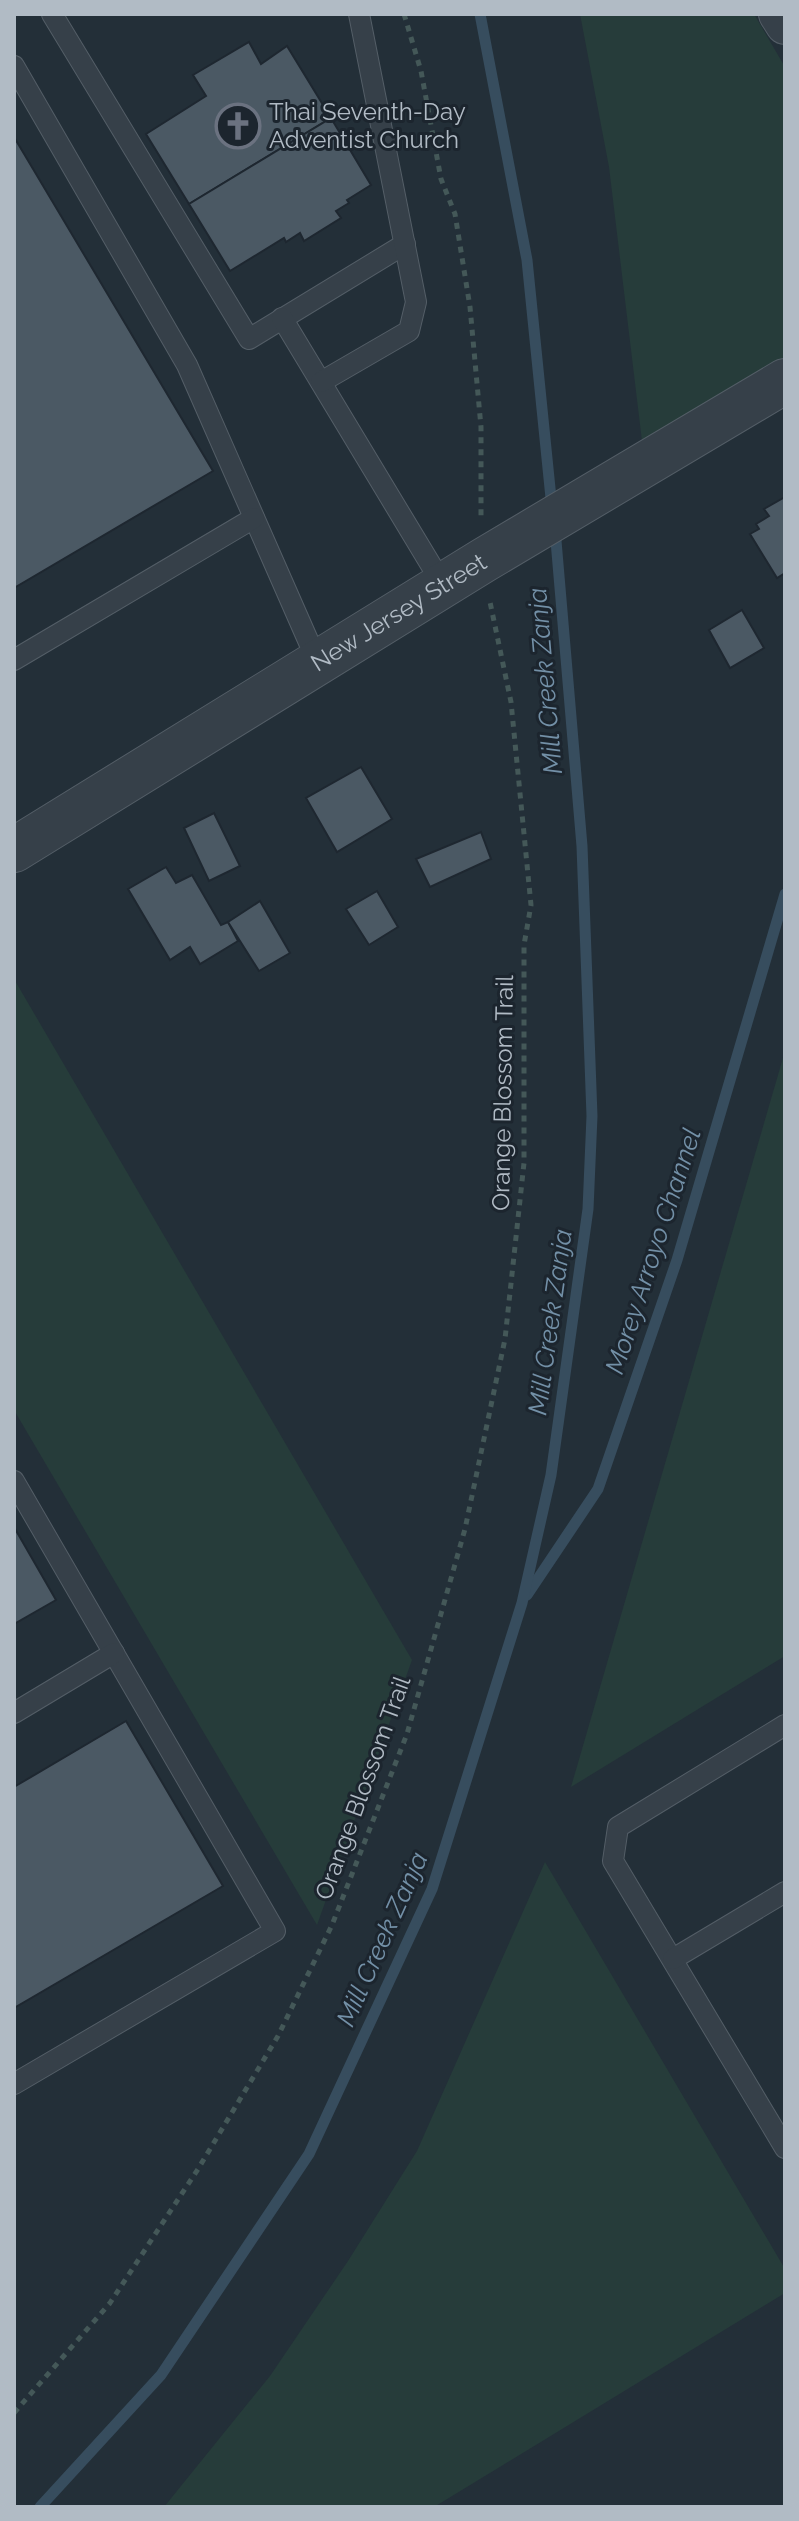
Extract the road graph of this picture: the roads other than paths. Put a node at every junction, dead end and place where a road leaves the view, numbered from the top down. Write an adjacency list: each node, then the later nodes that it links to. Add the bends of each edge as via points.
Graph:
1 (52, 14): 7 (lane, via 249,339)
2 (359, 14): 6 (lane)
3 (778, 14): 4 (street)
4 (785, 25)
5 (14, 66): 10 (lane, via 187,365)
6 (405, 244): 7 (lane); 9 (lane, via 416,302 409,331)
7 (282, 318): 9 (lane)
8 (785, 381): 11 (street, New Jersey Street)
9 (321, 382): 11 (lane)
10 (254, 518): 12 (lane); 13 (lane)
11 (443, 585): 13 (street, New Jersey Street)
12 (14, 660)
13 (318, 663): 14 (street, New Jersey Street)
14 (14, 850)
15 (14, 1481): 16 (lane)
16 (114, 1653): 17 (lane); 21 (lane, via 275,1931)
17 (14, 1713)
18 (785, 1725): 20 (lane, via 618,1827 613,1861)
19 (785, 1892): 20 (lane)
20 (673, 1959): 22 (lane)
21 (14, 2084)
22 (785, 2148)

